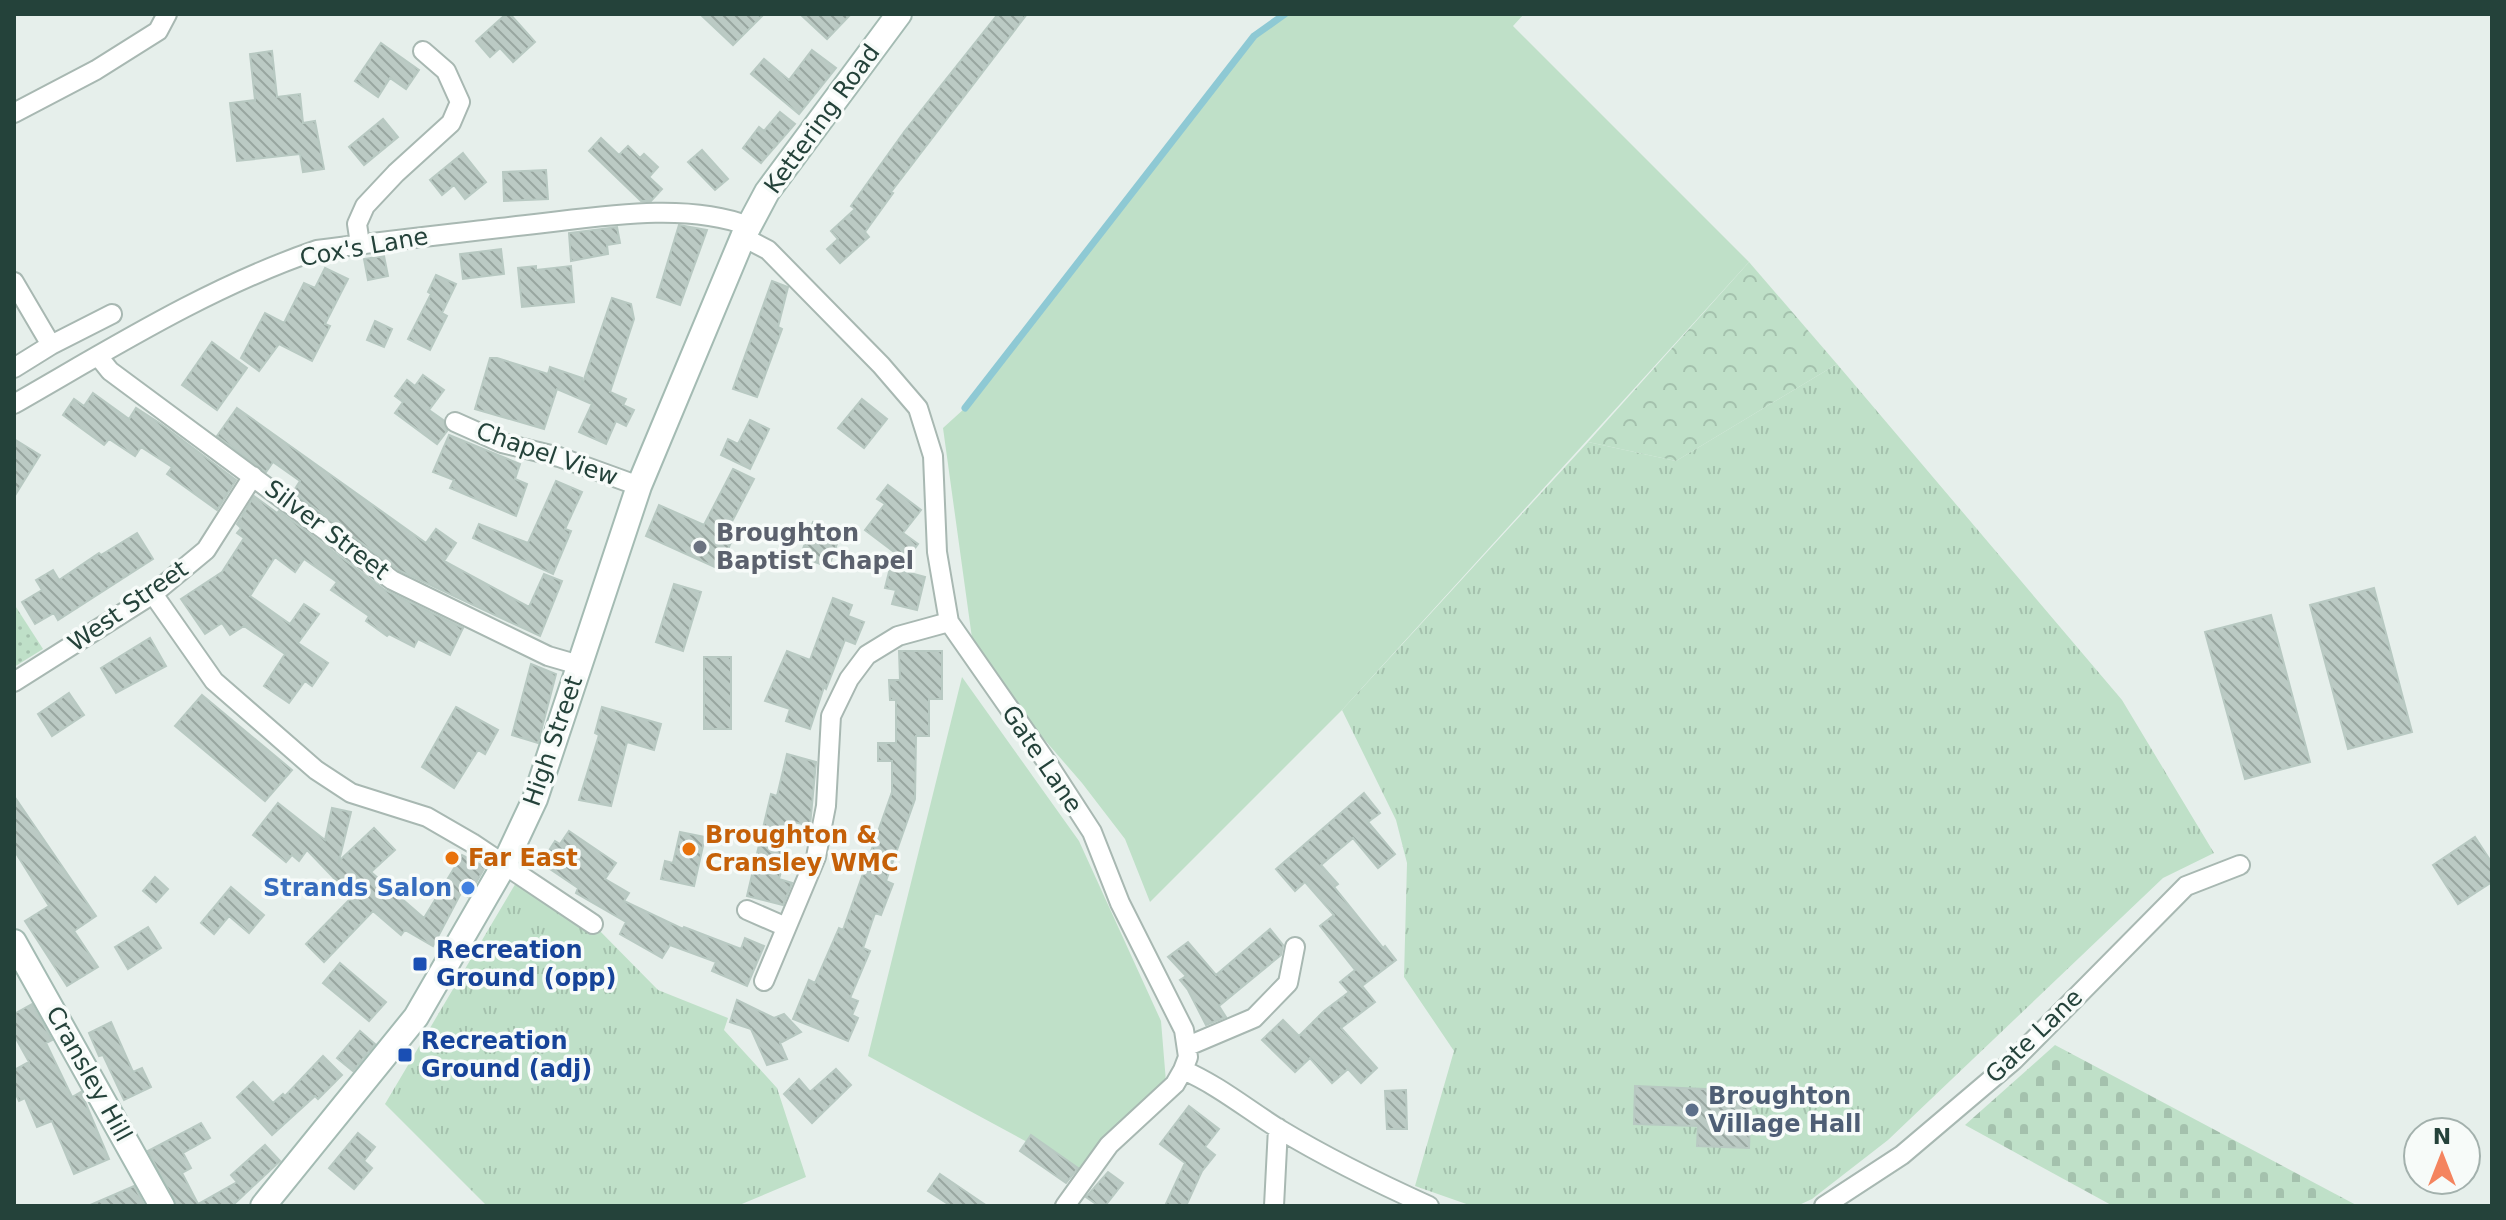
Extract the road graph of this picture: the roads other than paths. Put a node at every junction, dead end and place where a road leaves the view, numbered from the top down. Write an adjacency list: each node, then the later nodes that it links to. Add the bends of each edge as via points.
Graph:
1 (167, 14): 4 (street, via 158,31)
2 (899, 14): 5 (street, Kettering Road, via 767,192)
3 (423, 51): 6 (street, via 446,71 460,102 451,123 365,206 357,224)
4 (14, 113)
5 (745, 231): 6 (street, Cox's Lane, via 726,217 697,214 600,216); 15 (street, High Street); 17 (street, Gate Lane, via 918,408 933,456 937,552)
6 (360, 244): 10 (street, Cox's Lane, via 278,263)
7 (14, 282): 9 (street)
8 (112, 314): 9 (street)
9 (51, 345): 11 (street)
10 (98, 356): 12 (street, Cox's Lane); 14 (street, Silver Street, via 110,371)
11 (14, 368)
12 (14, 404)
13 (455, 422): 15 (street, Chapel View, via 502,443)
14 (253, 476): 16 (street, West Street, via 206,550); 18 (street, Silver Street, via 392,580 548,656)
15 (639, 486): 18 (street, High Street)
16 (153, 594): 19 (street, West Street); 20 (street, via 214,681 316,770 351,793 427,817)
17 (949, 622): 24 (street, via 898,636 867,655 849,679 831,716 826,806 816,857); 28 (street, Gate Lane, via 1092,832)
18 (579, 665): 20 (street, High Street, via 535,799)
19 (14, 682)
20 (504, 865): 23 (street); 32 (street, High Street, via 416,1017)
21 (2240, 865): 36 (street, Gate Lane, via 2186,886 2014,1060 1902,1155)
22 (747, 910): 24 (street)
23 (593, 924)
24 (786, 927): 27 (street)
25 (14, 942): 31 (street, Cransley Hill)
26 (1295, 947): 28 (street, via 1288,983 1254,1018)
27 (764, 981)
28 (1188, 1046): 29 (street)
29 (1183, 1070): 30 (street, via 1213,1083); 33 (street, via 1175,1084 1109,1145)
30 (1278, 1128): 34 (street); 35 (street)
31 (162, 1206)
32 (263, 1206)
33 (1065, 1206)
34 (1274, 1206)
35 (1429, 1206)
36 (1824, 1206)

